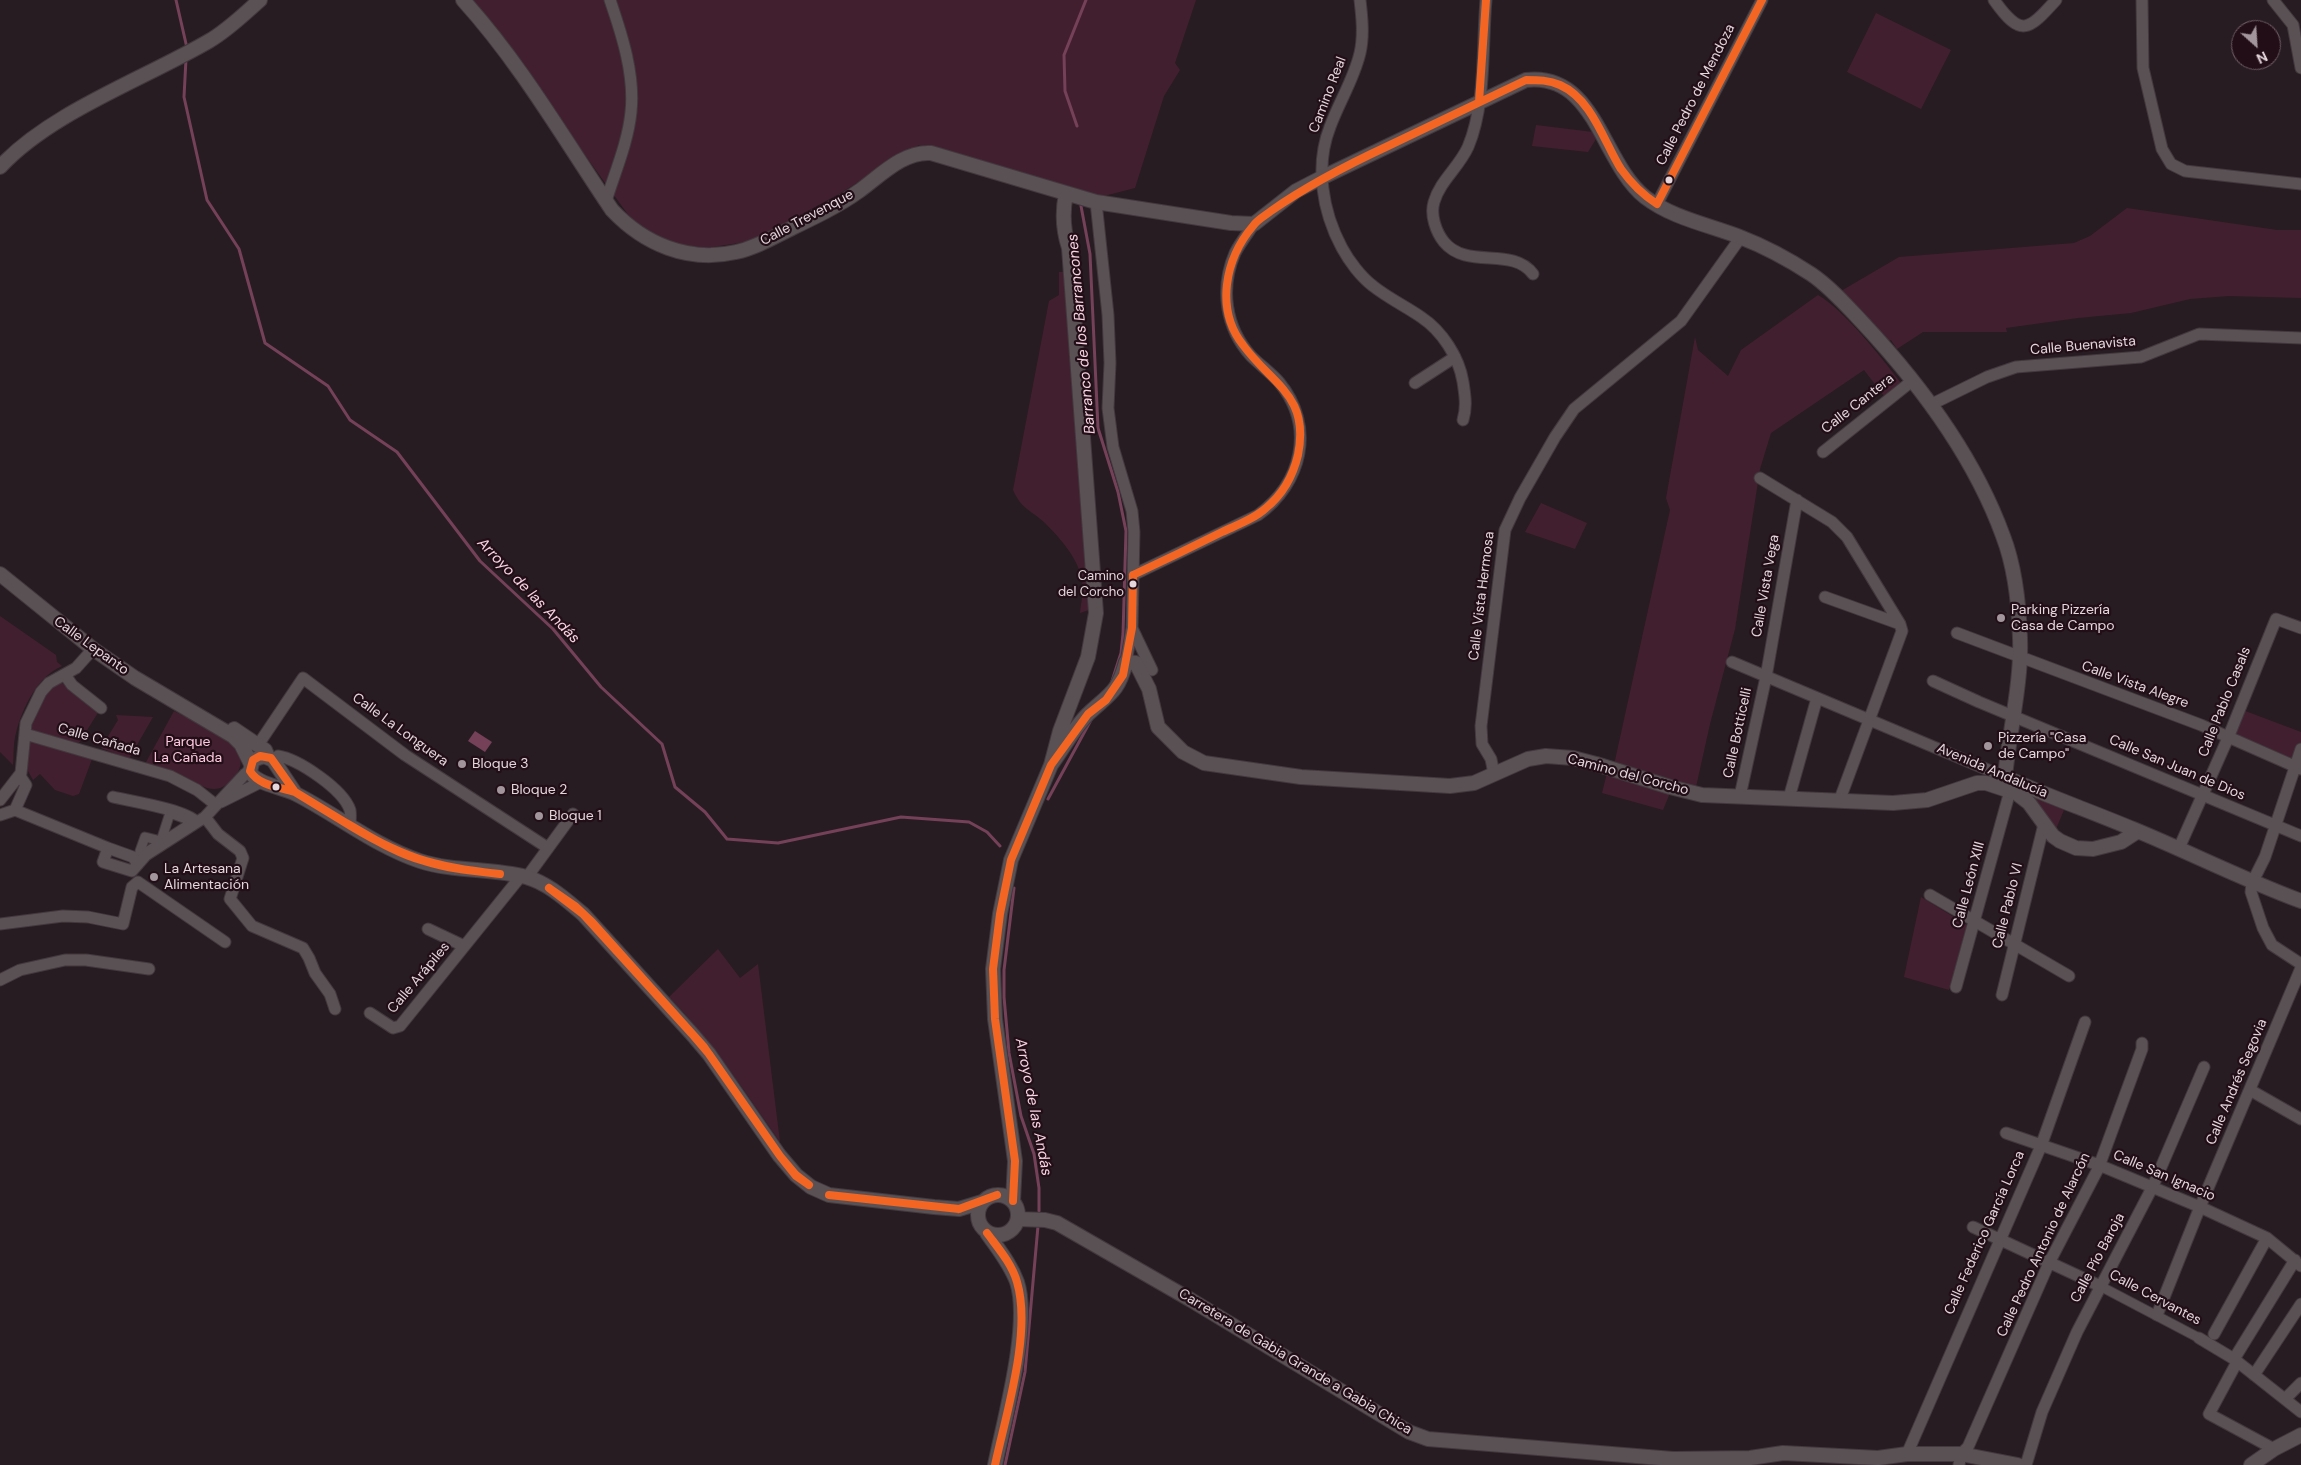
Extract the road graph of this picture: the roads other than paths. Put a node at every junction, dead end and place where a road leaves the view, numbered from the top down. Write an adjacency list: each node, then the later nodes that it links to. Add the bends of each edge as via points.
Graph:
1 (260, 0): 13 (street, via 210,41 38,135)
2 (464, 0): 17 (street, Calle Trevenque, via 517,67)
3 (610, 0): 17 (street, via 628,64 632,98 629,126)
4 (1360, 0): 14 (street, Camino Real, via 1361,51 1330,127 1322,155)
5 (1486, 0): 12 (street)
6 (1762, 0): 19 (street, Calle Pedro de Mendoza)
7 (1994, 0): 8 (street, via 2014,24 2025,27 2036,23)
8 (2056, 0)
9 (2142, 0): 15 (street, via 2143,68 2162,149 2171,164 2184,171)
10 (2273, 0): 11 (street, via 2292,25)
11 (2301, 68)
12 (1479, 102): 14 (street); 19 (street, via 1526,80 1540,78 1568,89 1592,116 1634,186); 22 (street, via 1467,148 1434,203 1433,218 1437,232 1458,253 1476,258 1510,260 1528,267)
13 (0, 168)
14 (1321, 178): 20 (street, via 1296,191); 24 (street, Camino Real, via 1333,228 1355,267 1371,285 1421,317)
15 (2301, 184)
16 (1066, 194): 17 (street, Calle Trevenque, via 922,152 905,158 817,216 760,244 718,255 684,253 661,246 626,225); 18 (street, Calle Trevenque); 49 (street, via 1063,210 1069,248 1096,613 1088,657)
17 (606, 201)
18 (1096, 202): 20 (street, Calle Trevenque); 33 (street, Camino del Corcho, via 1108,315 1108,408 1114,447 1132,510)
19 (1657, 204): 21 (street, via 1675,214)
20 (1254, 224): 33 (street, via 1236,251 1229,270 1227,307 1239,340 1278,382 1299,418 1294,474 1273,504 1258,515)
21 (1741, 237): 25 (street, via 1776,252 1814,276 1872,333); 63 (street, Calle Vista Hermosa, via 1681,321 1574,409 1550,445 1505,530 1481,726 1482,744 1491,759)
22 (1533, 274)
23 (2301, 338): 27 (street, Calle Buenavista, via 2199,334 2141,357 2016,367 1987,377)
24 (1455, 357): 26 (street); 28 (street, Camino Real, via 1465,396)
25 (1912, 381): 27 (street); 29 (street, Calle Cantera)
26 (1415, 383)
27 (1930, 405): 40 (street, via 1972,468 2004,538 2017,602)
28 (1462, 420)
29 (1823, 452)
30 (1760, 478): 31 (street)
31 (1797, 500): 35 (street, via 1832,522 1847,537); 45 (street, Calle Vista Vega)
32 (0, 574): 39 (street, Calle Lepanto)
33 (1133, 575): 36 (street, Camino del Corcho)
34 (1825, 596): 35 (street)
35 (1900, 624): 53 (street, via 1902,631)
36 (1132, 628): 41 (street, Camino del Corcho); 43 (street, Camino del Corcho)
37 (2301, 628): 56 (street, Calle Pablo Casals, via 2276,619)
38 (1957, 633): 40 (street, Calle Vista Alegre)
39 (93, 649): 44 (street); 50 (street, Calle Lepanto)
40 (2020, 658): 52 (street); 56 (street, Calle Vista Alegre)
41 (1129, 662): 43 (street, via 1137,676); 51 (street, Camino del Corcho, via 1106,700)
42 (1732, 662): 45 (street, Avenida Andalucía)
43 (1148, 674): 63 (street, Camino del Corcho, via 1158,727 1183,752 1204,763 1300,777 1450,786 1474,784)
44 (65, 675): 48 (street, via 72,685); 55 (street, via 49,683 41,692 26,723)
45 (1766, 677): 47 (street, Avenida Andalucía); 68 (street, Calle Botticelli)
46 (1932, 681): 52 (street, Calle San Juan de Dios)
47 (1817, 698): 53 (street, Avenida Andalucía); 71 (street)
48 (101, 708)
49 (1068, 708): 51 (street); 54 (street)
50 (188, 709): 57 (street, Calle Lepanto, via 233,728); 61 (street, Calle Lepanto, via 233,736 241,744)
51 (1085, 715): 54 (street, Camino del Corcho); 60 (street, Camino del Corcho)
52 (2012, 715): 66 (street); 69 (street, Calle San Juan de Dios)
53 (1869, 719): 66 (street, Avenida Andalucía); 72 (street)
54 (1060, 731): 60 (street)
55 (25, 734): 64 (street); 74 (street, Calle Cañada, via 170,776)
56 (2228, 738): 62 (street, Calle Vista Alegre); 69 (street, Calle Pablo Casals)
57 (258, 745): 59 (street, Calle Lepanto); 85 (street, Calle La Longuera, via 303,678 405,755)
58 (2301, 749): 62 (street)
59 (272, 761): 61 (street, via 257,758); 65 (street, via 275,775); 67 (street, Calle Lepanto); 81 (street, via 278,756 288,758 327,783 350,810)
60 (1051, 766): 116 (street, via 1011,860 993,969 995,1019 1015,1162)
61 (251, 767): 65 (street, via 254,778); 74 (street)
62 (2298, 768): 80 (street)
63 (1494, 774): 68 (street, Camino del Corcho, via 1528,759 1546,756 1573,758 1702,795)
64 (20, 776): 73 (street); 75 (street, via 26,785)
65 (263, 782): 67 (street, Calle Lepanto); 74 (street)
66 (2007, 784): 72 (street, Camino del Corcho, via 1977,784 1928,800 1893,803); 79 (street, Camino del Corcho, via 2029,803); 82 (street, Avenida Andalucía); 93 (street, Calle León XIII)
67 (295, 793): 81 (street, Calle Lepanto)
68 (1740, 796): 71 (street, Camino del Corcho)
69 (2202, 796): 80 (street, Calle San Juan de Dios); 86 (street, Calle Pablo Casals)
70 (112, 797): 78 (street)
71 (1790, 798): 72 (street, Camino del Corcho)
72 (1840, 799)
73 (0, 800)
74 (217, 804): 78 (street)
75 (15, 810): 76 (street); 87 (street, via 108,848)
76 (0, 814)
77 (573, 814): 85 (street)
78 (201, 819): 87 (street); 106 (street, via 240,851 243,858 230,899 252,926 303,948 330,994)
79 (2044, 824): 82 (street, Camino del Corcho, via 2060,841 2076,848 2093,849 2121,842); 98 (street, Calle Pablo VI)
80 (2275, 825): 83 (street, Calle San Juan de Dios); 89 (street, via 2265,857)
81 (350, 826): 88 (street, Calle Lepanto, via 422,861)
82 (2138, 831): 86 (street, Avenida Andalucía)
83 (2301, 836)
84 (161, 841): 84 (street, via 170,812 189,820 191,823 145,853 140,851 145,836)
85 (548, 848): 88 (street)
86 (2179, 848): 89 (street, Avenida Andalucía)
87 (137, 868): 94 (street, via 123,924 63,916); 97 (street)
88 (524, 876): 99 (street, Calle Arápiles); 122 (street, Calle Lepanto, via 547,886 583,914 710,1054 779,1154 811,1187 829,1195)
89 (2252, 883): 91 (street, Avenida Andalucía); 100 (street, via 2254,902 2272,945)
90 (1930, 895): 93 (street)
91 (2301, 901)
92 (0, 915): 94 (street, via 11,918)
93 (1975, 921): 98 (street); 104 (street, Calle León XIII)
94 (14, 923): 95 (street)
95 (0, 924)
96 (428, 929): 99 (street, Calle Arápiles)
97 (225, 942)
98 (2014, 944): 102 (street); 105 (street, Calle Pablo VI)
99 (464, 946): 107 (street, Calle Arápiles, via 400,1026 393,1028)
100 (2301, 966): 111 (street, Calle Andrés Segovia)
101 (149, 969): 103 (street, via 65,960 20,970)
102 (2069, 976)
103 (0, 980)
104 (1956, 987)
105 (2002, 995)
106 (335, 1009)
107 (370, 1013)
108 (2086, 1022): 114 (street, Calle Federico García Lorca)
109 (2142, 1043): 115 (street, Calle Pedro Antonio de Alarcón)
110 (2204, 1067): 117 (street, Calle Pío Baroja)
111 (2250, 1090): 112 (street); 121 (street, Calle Andrés Segovia)
112 (2300, 1117)
113 (2006, 1133): 114 (street, Calle San Ignacio)
114 (2041, 1146): 115 (street, Calle San Ignacio); 129 (street, Calle Federico García Lorca)
115 (2099, 1165): 117 (street, Calle San Ignacio); 131 (street, Calle Pedro Antonio de Alarcón)
116 (1013, 1176): 118 (street); 119 (street)
117 (2153, 1186): 121 (street, Calle San Ignacio); 133 (street, Calle Pío Baroja)
118 (997, 1195): 119 (street); 120 (street)
119 (1013, 1201): 124 (street)
120 (982, 1202): 122 (street); 123 (street)
121 (2200, 1207): 128 (street, Calle San Ignacio); 135 (street, Calle Andrés Segovia)
122 (959, 1208): 123 (street, via 964,1214)
123 (978, 1219): 127 (street)
124 (1018, 1219): 126 (street); 145 (street, Carretera de Gabia Grande a Gabia Chica, via 1057,1223 1409,1432 1428,1439 1673,1459 1783,1454)
125 (1974, 1227): 129 (street, Calle Cervantes)
126 (1010, 1232): 127 (street, via 999,1236); 130 (street)
127 (988, 1233): 130 (street)
128 (2267, 1238): 132 (street, Calle San Ignacio); 136 (street)
129 (1999, 1239): 131 (street, Calle Cervantes); 145 (street, Calle Federico García Lorca)
130 (1002, 1252): 147 (street, via 1017,1281 1021,1306 1017,1358)
131 (2049, 1263): 133 (street, Calle Cervantes); 146 (street, Calle Pedro Antonio de Alarcón)
132 (2298, 1263): 138 (street)
133 (2100, 1286): 135 (street, Calle Cervantes); 149 (street, Calle Pío Baroja, via 2042,1412)
134 (2301, 1304): 139 (street)
135 (2157, 1315): 137 (street, Calle Cervantes)
136 (2214, 1334)
137 (2199, 1338): 138 (street, Calle Cervantes)
138 (2236, 1361): 139 (street, Calle Cervantes); 144 (street, via 2209,1414)
139 (2254, 1375): 141 (street, Calle Cervantes)
140 (2301, 1383): 141 (street)
141 (2285, 1399): 142 (street, Calle Cervantes)
142 (2301, 1412)
143 (2301, 1434): 144 (street)
144 (2274, 1449): 150 (street)
145 (1899, 1458): 146 (street, Carretera de Gabia Grande a Gabia Chica)
146 (1960, 1459): 148 (street, Carretera de Gabia Grande a Gabia Chica)
147 (995, 1465)
148 (2018, 1465)
149 (2026, 1465)
150 (2251, 1465)

